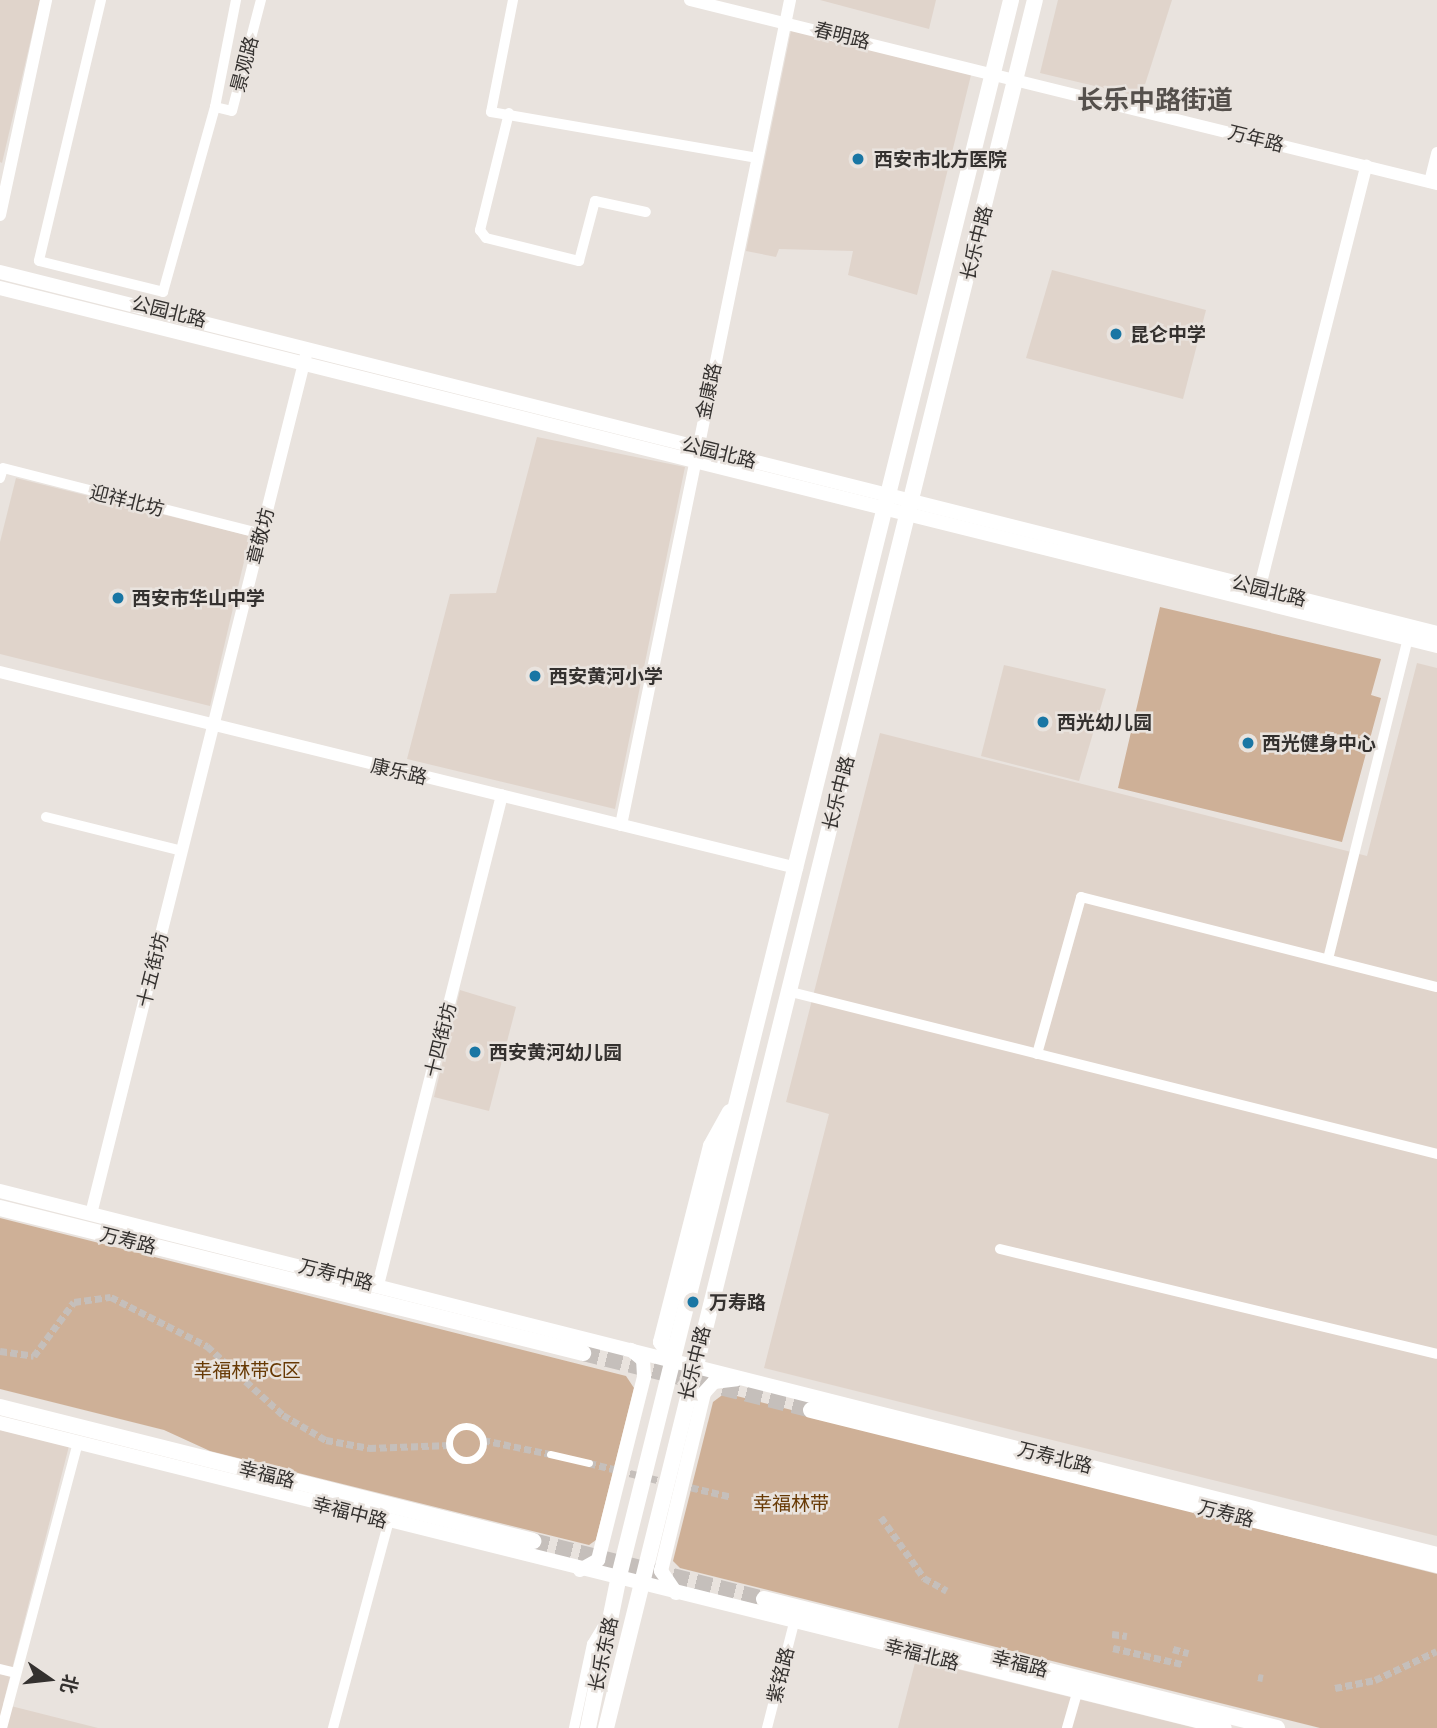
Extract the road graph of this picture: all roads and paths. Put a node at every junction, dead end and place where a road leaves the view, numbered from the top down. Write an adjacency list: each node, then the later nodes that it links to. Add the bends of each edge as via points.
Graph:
1 (46, 0): 18 (street)
2 (101, 0): 13 (street, via 38,261 163,292)
3 (236, 0): 13 (street)
4 (261, 0): 13 (street, 景观路, via 232,111)
5 (513, 0): 14 (street, via 491,112)
6 (690, 0): 10 (street, 春明路)
7 (790, 0): 10 (street, 金康路)
8 (1010, 0): 11 (main road, 长乐中路)
9 (1035, 0): 12 (main road, 长乐中路)
10 (785, 21): 11 (street, 春明路); 16 (street, 金康路)
11 (993, 71): 12 (street, 万年路); 28 (main road, 长乐中路)
12 (1016, 76): 17 (street, 万年路); 29 (main road, 长乐中路)
13 (215, 107)
14 (509, 113): 16 (street); 20 (street, via 480,230 486,238 579,261 595,201)
15 (1437, 153): 19 (street)
16 (756, 158): 26 (street, 金康路)
17 (1366, 166): 19 (street, 万年路); 31 (street)
18 (4, 175): 21 (street)
19 (1433, 183)
20 (646, 212)
21 (0, 215)
22 (0, 272): 24 (main road, 公园北路)
23 (0, 288): 25 (main road, 公园北路)
24 (308, 345): 25 (street, 章敬坊); 26 (main road, 公园北路)
25 (304, 360): 26 (main road, 公园北路); 30 (street, 章敬坊)
26 (695, 453): 28 (main road, 公园北路); 39 (street, 金康路)
27 (0, 478): 30 (street, 迎祥北坊, via 3,468)
28 (889, 504): 29 (main road, 公园北路); 41 (main road, 长乐中路)
29 (909, 509): 31 (main road, 公园北路); 44 (main road, 长乐中路)
30 (261, 534): 36 (street, 章敬坊)
31 (1258, 594): 32 (main road, 公园北路); 33 (main road, 公园北路)
32 (1437, 633)
33 (1408, 639): 34 (main road, 公园北路); 42 (street)
34 (1437, 646)
35 (0, 673): 36 (street, 康乐路)
36 (213, 726): 37 (street, 康乐路); 40 (street, 十五街坊)
37 (502, 795): 39 (street, 康乐路); 54 (street, 十四街坊)
38 (46, 817): 40 (street)
39 (621, 825): 41 (street, 康乐路)
40 (181, 851): 50 (street, 十五街坊)
41 (797, 868): 45 (main road, 长乐中路)
42 (1328, 960): 43 (street); 47 (street, via 1081,897)
43 (1437, 987)
44 (787, 991): 46 (main road, 长乐中路); 47 (street)
45 (752, 1045): 46 (main road); 58 (main road, 长乐中路)
46 (773, 1050): 59 (main road, 长乐中路)
47 (1037, 1054): 48 (street)
48 (1437, 1154)
49 (1, 1199): 50 (main road, 万寿中路); 53 (main road, 万寿路)
50 (91, 1214): 51 (main road, 万寿中路)
51 (172, 1234): 53 (main road); 54 (main road, 万寿中路)
52 (1000, 1249): 57 (street)
53 (261, 1273): 56 (main road, 万寿路)
54 (378, 1284): 55 (main road, 万寿中路)
55 (628, 1348): 58 (main road, 万寿中路); 72 (main road, via 643,1360 644,1377 598,1560)
56 (583, 1353)
57 (1437, 1354)
58 (673, 1359): 59 (main road, 万寿北路); 73 (main road, 长乐中路)
59 (694, 1364): 60 (main road, 万寿北路); 74 (main road, 长乐中路)
60 (752, 1379): 70 (main road, 万寿北路); 75 (main road, via 714,1382 704,1393 661,1571)
61 (0, 1407): 69 (main road, 幸福路)
62 (811, 1410): 71 (main road, 万寿路)
63 (0, 1423): 64 (main road, 幸福中路)
64 (78, 1442): 68 (main road, 幸福中路); 80 (street)
65 (452, 1452): 65 (street, via 473,1459 481,1451 481,1436 458,1428 450,1441)
66 (550, 1454): 67 (street)
67 (589, 1463)
68 (389, 1521): 72 (main road, 幸福中路); 83 (street)
69 (533, 1541)
70 (1437, 1554)
71 (1437, 1565)
72 (580, 1570): 73 (main road, 幸福中路)
73 (618, 1580): 74 (main road, 幸福北路); 77 (main road, 长乐东路)
74 (639, 1585): 75 (main road, 幸福北路); 86 (main road, 长乐东路)
75 (680, 1596): 78 (main road, 幸福北路)
76 (764, 1599): 90 (main road, 幸福路)
77 (611, 1611): 84 (street, via 592,1644); 85 (main road, 长乐东路)
78 (794, 1623): 81 (main road, 幸福北路); 87 (street, 紫铭路)
79 (0, 1669): 80 (street)
80 (16, 1673): 82 (street)
81 (1077, 1692): 88 (street); 89 (main road, 幸福北路)
82 (2, 1728)
83 (332, 1728)
84 (574, 1728)
85 (588, 1728)
86 (606, 1728)
87 (767, 1728)
88 (1067, 1728)
89 (1225, 1728)
90 (1277, 1728)

